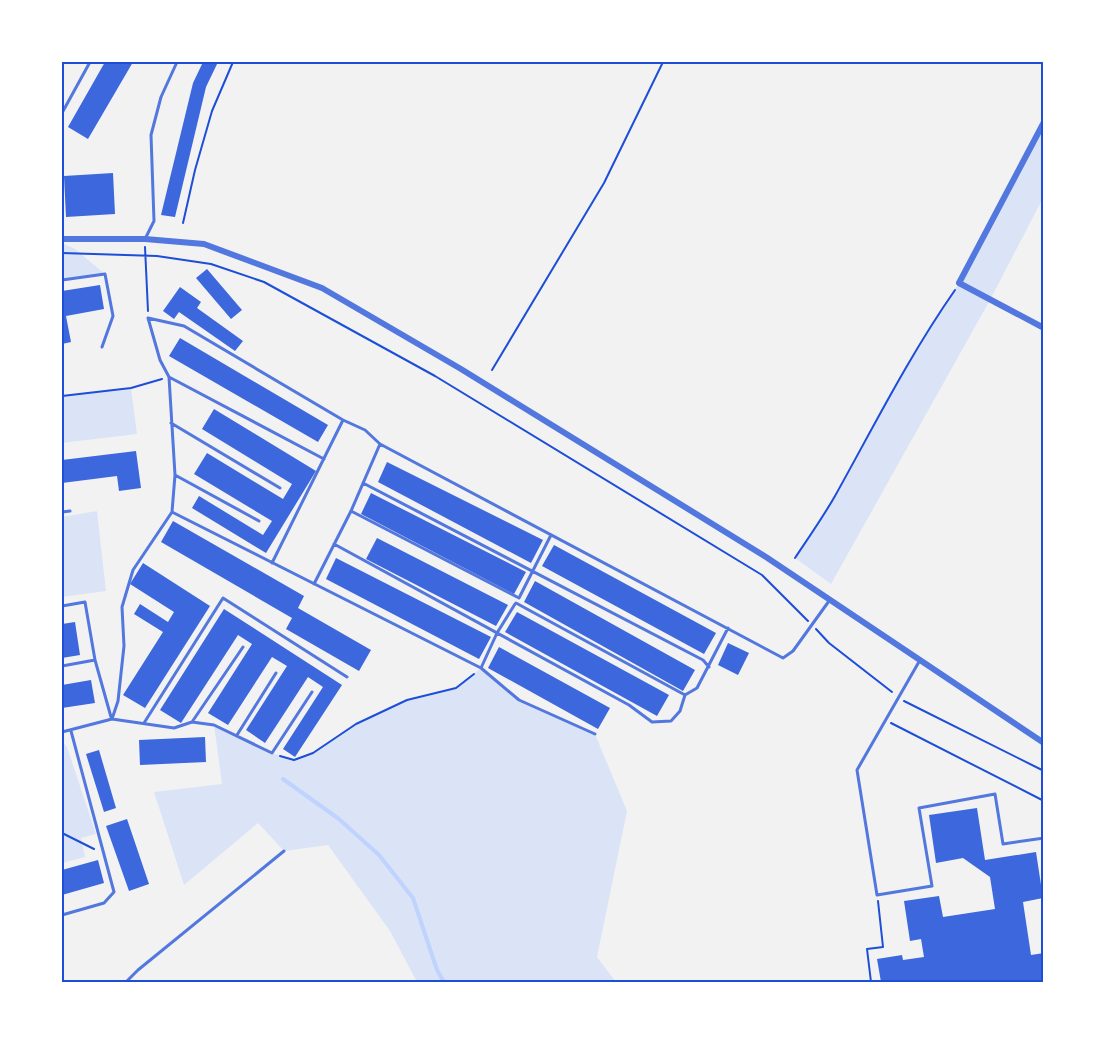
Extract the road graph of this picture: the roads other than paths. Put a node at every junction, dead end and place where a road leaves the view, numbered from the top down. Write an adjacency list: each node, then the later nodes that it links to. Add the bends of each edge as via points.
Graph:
1 (90, 62): 3 (lane)
2 (177, 62): 5 (lane, via 161,97 151,135 154,222)
3 (62, 113)
4 (1044, 122): 8 (street, via 959,283)
5 (145, 238): 6 (street); 29 (street, via 204,244 322,288 746,544)
6 (62, 239)
7 (62, 280): 9 (lane, via 105,274 113,316)
8 (1044, 328)
9 (102, 347)
10 (169, 377): 11 (lane, via 148,318 184,326); 12 (lane); 14 (lane)
11 (343, 420): 13 (lane, via 365,430); 14 (lane)
12 (171, 423): 15 (lane); 17 (lane)
13 (380, 444): 16 (lane); 23 (lane)
14 (324, 459): 25 (lane)
15 (175, 475): 21 (lane); 22 (lane)
16 (363, 483): 19 (lane); 26 (lane)
17 (280, 488)
18 (70, 511): 20 (lane)
19 (351, 511): 24 (lane); 28 (lane)
20 (62, 512)
21 (172, 513): 25 (lane); 44 (lane, via 134,570 122,607 124,646 118,702)
22 (259, 521)
23 (551, 535): 26 (lane); 32 (lane)
24 (334, 544): 27 (lane); 33 (lane)
25 (272, 563): 27 (lane)
26 (534, 570): 28 (lane); 39 (lane, via 704,660)
27 (314, 584): 38 (lane)
28 (519, 598): 30 (lane)
29 (830, 600): 32 (lane, via 794,651 783,657); 36 (street)
30 (516, 603): 33 (lane); 43 (lane)
31 (62, 606): 35 (lane, via 85,602)
32 (728, 627): 39 (lane)
33 (497, 633): 38 (lane); 43 (lane, via 629,705 652,722 671,721 680,711)
34 (243, 647): 45 (lane)
35 (95, 660): 37 (lane); 44 (lane)
36 (920, 660): 51 (street); 52 (lane, via 857,770 877,895 932,886 919,808 995,794 1003,844)
37 (62, 666)
38 (481, 668): 49 (lane, via 519,700)
39 (709, 668): 43 (lane, via 697,688)
40 (276, 673): 50 (lane)
41 (347, 677): 46 (lane, via 223,598)
42 (312, 692): 50 (lane, via 272,753)
43 (685, 695)
44 (112, 719): 46 (lane); 47 (lane)
45 (192, 722): 46 (lane, via 174,728); 50 (lane, via 214,725)
46 (144, 723)
47 (71, 731): 48 (lane); 54 (lane, via 114,892 104,903)
48 (62, 732)
49 (595, 734)
50 (237, 735)
51 (1044, 742)
52 (1044, 838)
53 (284, 851): 55 (lane)
54 (62, 915)
55 (126, 982)

